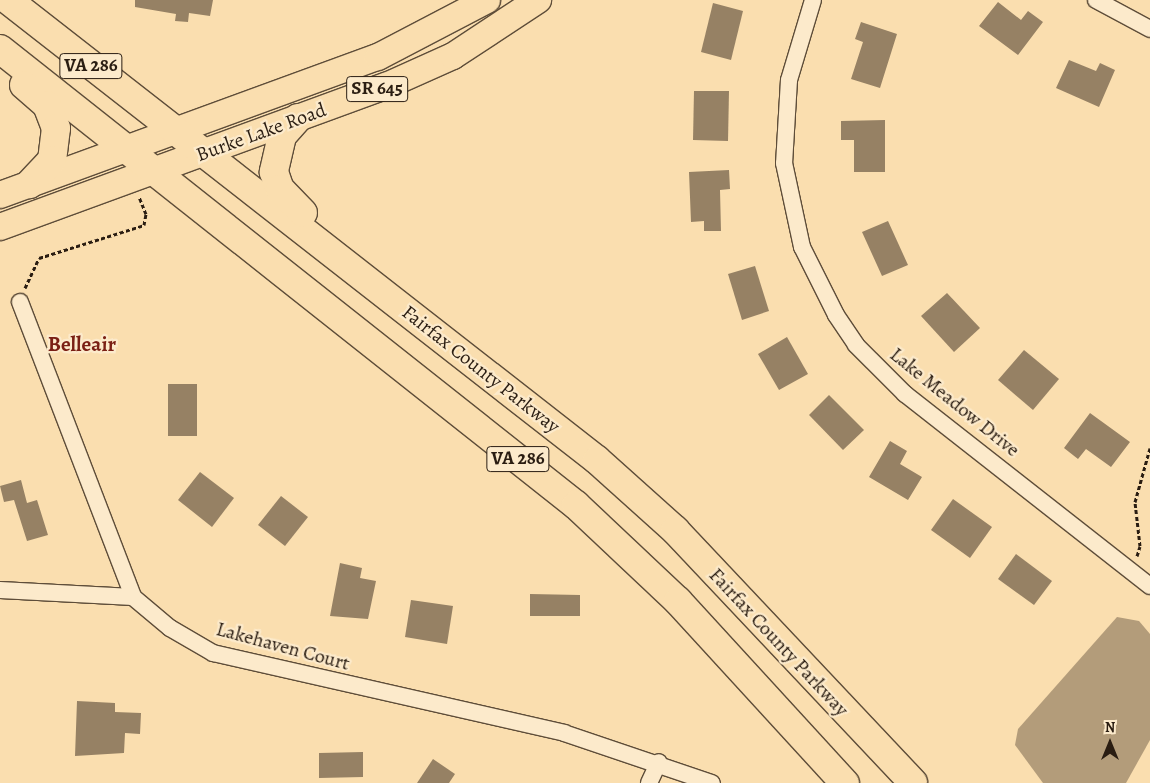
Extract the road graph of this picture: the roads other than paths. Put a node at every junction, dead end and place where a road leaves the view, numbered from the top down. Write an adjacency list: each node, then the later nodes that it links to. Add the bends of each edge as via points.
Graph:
1 (8, 0): 10 (highway, Fairfax County Parkway / VA 286)
2 (487, 0): 10 (main road, Burke Lake Road / SR 645, via 378,57)
3 (538, 0): 9 (main road, Burke Lake Road / SR 645, via 453,56)
4 (812, 0): 19 (street, Lake Meadow Drive, via 789,80 784,135 794,221 818,284 856,344 882,374)
5 (1096, 0): 6 (street)
6 (1150, 29)
7 (0, 49): 11 (highway, VA 286)
8 (0, 61): 14 (highway, via 53,116 56,143 52,160)
9 (298, 118): 12 (main road, Burke Lake Road / SR 645); 17 (highway, via 282,136 275,153 274,172 280,189)
10 (175, 131): 11 (main road, Burke Lake Road / SR 645); 12 (highway, Fairfax County Parkway / VA 286)
11 (130, 148): 13 (highway, VA 286); 14 (main road, Burke Lake Road / SR 645)
12 (204, 153): 13 (main road, Burke Lake Road / SR 645); 17 (highway, Fairfax County Parkway / VA 286)
13 (157, 170): 16 (main road, Burke Lake Road / SR 645); 25 (highway, VA 286, via 624,548)
14 (30, 184): 15 (main road, Burke Lake Road / SR 645)
15 (0, 195)
16 (0, 228)
17 (371, 281): 26 (highway, Fairfax County Parkway / VA 286, via 648,504)
18 (20, 302): 21 (street, Lakehaven Court)
19 (1150, 586)
20 (0, 590): 21 (street)
21 (133, 597): 22 (street, Lakehaven Court, via 170,628 213,653 564,732)
22 (659, 762): 23 (street); 24 (street, Lakehaven Court)
23 (649, 783)
24 (712, 783)
25 (846, 783)
26 (913, 783)

